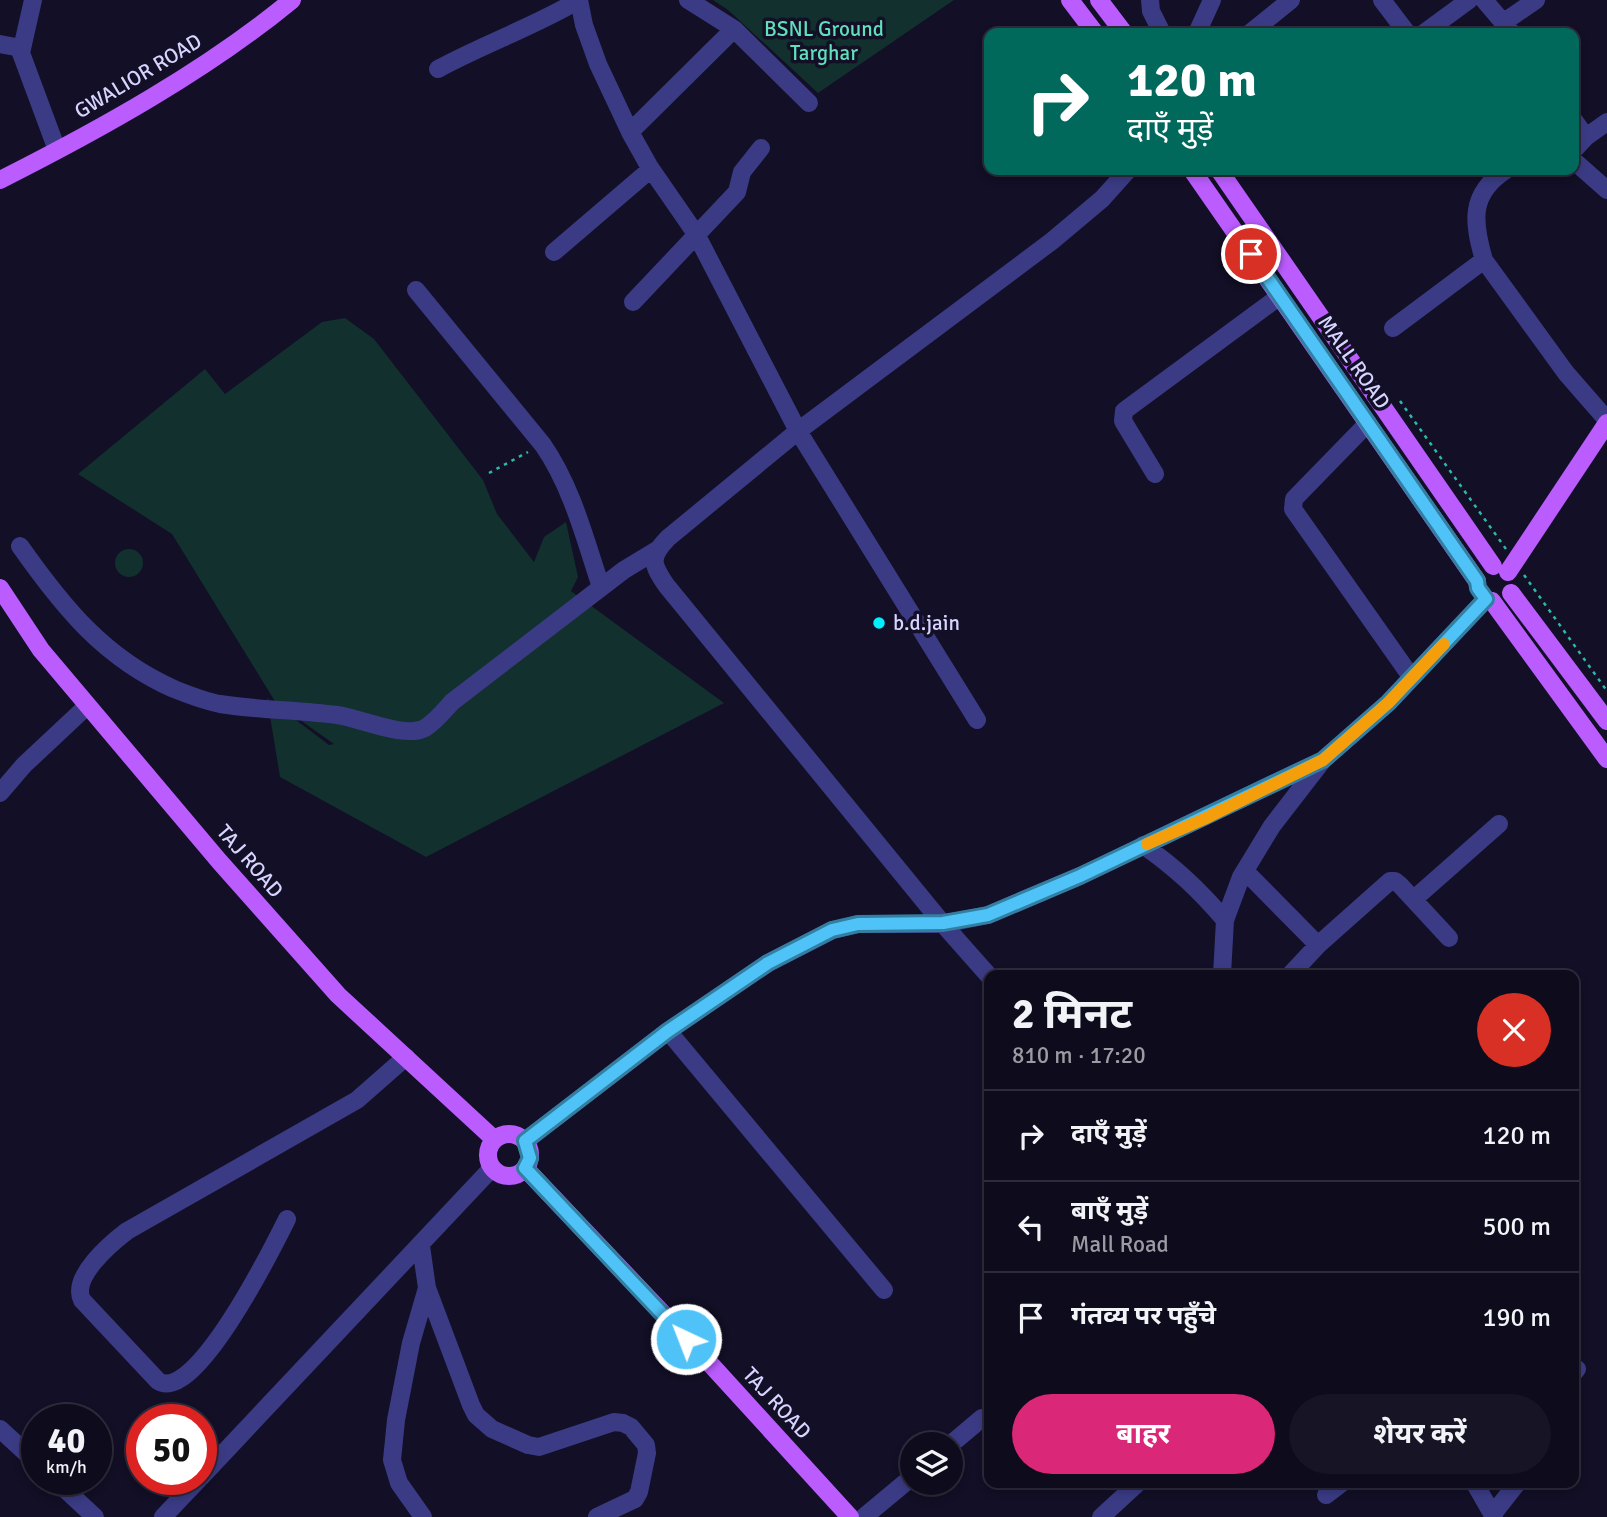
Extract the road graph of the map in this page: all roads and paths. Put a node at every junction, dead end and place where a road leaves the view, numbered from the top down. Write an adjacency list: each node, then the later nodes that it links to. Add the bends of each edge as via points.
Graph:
1 (33, 0): 24 (street)
2 (292, 0): 33 (main road, GWALIOR ROAD, via 204,65)
3 (579, 0): 25 (street); 29 (street, via 598,64)
4 (688, 0): 22 (street)
5 (1070, 0): 14 (main road)
6 (1099, 0): 15 (main road)
7 (1150, 0): 16 (street)
8 (1212, 0): 17 (street)
9 (1291, 0): 18 (street)
10 (1382, 0): 19 (street)
11 (1469, 0): 20 (street)
12 (1484, 0): 21 (street)
13 (1536, 0): 21 (street)
14 (1091, 28)
15 (1120, 28)
16 (1159, 28)
17 (1199, 28)
18 (1256, 28)
19 (1403, 28)
20 (1431, 28)
21 (1508, 28)
22 (734, 30): 26 (street); 29 (street)
23 (0, 44): 24 (street)
24 (20, 48): 33 (street)
25 (438, 69)
26 (809, 103)
27 (1607, 122): 30 (street)
28 (1579, 128): 30 (street)
29 (630, 132): 35 (street)
30 (1586, 138): 31 (street)
31 (1579, 145)
32 (761, 148): 42 (street, via 742,172 737,192)
33 (57, 150): 40 (main road, GWALIOR ROAD)
34 (1579, 165): 41 (street)
35 (651, 169): 42 (street); 43 (street)
36 (1124, 175): 52 (street, via 1052,242)
37 (1195, 175): 46 (main road, MALL ROAD)
38 (1223, 175): 58 (main road, MALL ROAD)
39 (1500, 175): 44 (street, via 1476,206 1475,229)
40 (0, 180)
41 (1607, 190)
42 (696, 234): 47 (street); 52 (street)
43 (554, 252)
44 (1484, 260): 48 (street); 50 (street)
45 (416, 290): 53 (street)
46 (1280, 296): 51 (main road, MALL ROAD); 55 (street, via 1124,411 1122,421)
47 (633, 302)
48 (1393, 328)
49 (1395, 394): 58 (path)
50 (1607, 422): 58 (main road)
51 (1368, 423): 59 (main road, MALL ROAD); 64 (street, via 1294,499 1293,509)
52 (798, 431): 57 (street); 67 (street)
53 (544, 445): 54 (path); 60 (street, via 567,488)
54 (489, 473)
55 (1156, 474)
56 (20, 546): 60 (street, via 74,617 119,657 160,683 218,704 340,715 408,731 424,729 452,702)
57 (657, 550): 60 (street); 77 (street, via 654,566 666,585)
58 (1505, 567): 59 (main road, via 1483,571); 62 (main road, via 1513,584); 65 (path)
59 (1477, 581): 63 (main road)
60 (601, 587)
61 (0, 588): 66 (main road, TAJ ROAD, via 41,650)
62 (1511, 593): 63 (main road); 68 (main road)
63 (1489, 600): 64 (street); 69 (main road)
64 (1412, 678): 70 (street)
65 (1607, 691)
66 (87, 706): 71 (street); 84 (main road, TAJ ROAD, via 338,995)
67 (977, 720)
68 (1607, 722)
69 (1607, 759)
70 (1323, 760): 73 (street); 74 (street, via 1272,826)
71 (0, 793)
72 (1499, 824): 75 (street)
73 (1143, 845): 76 (street, via 1192,883); 77 (street, via 988,915)
74 (1245, 871): 76 (street); 79 (street)
75 (1414, 899): 78 (street); 79 (street, via 1390,881)
76 (1225, 920): 81 (street)
77 (943, 923): 80 (street); 83 (street, via 858,924 832,930 768,963)
78 (1449, 938)
79 (1318, 944): 82 (street)
80 (984, 970)
81 (1222, 970)
82 (1295, 970)
83 (668, 1031): 86 (street); 92 (street)
84 (405, 1057): 85 (main road, TAJ ROAD); 89 (street, via 357,1100 127,1231 85,1275 78,1292 158,1381 172,1385 205,1355 229,1324)
85 (494, 1139): 86 (main road, via 506,1133); 87 (main road, via 487,1157)
86 (525, 1141): 88 (main road, via 530,1152)
87 (492, 1168): 88 (main road, via 509,1176); 90 (street)
88 (525, 1168): 111 (main road, TAJ ROAD)
89 (288, 1219)
90 (421, 1246): 91 (street); 97 (street)
91 (427, 1289): 109 (street, via 408,1356 392,1460 399,1483); 110 (street, via 471,1405 492,1429 539,1447 614,1422 631,1427 646,1445 635,1499)
92 (884, 1290)
93 (982, 1418): 95 (street)
94 (0, 1429): 96 (street)
95 (963, 1434)
96 (21, 1448)
97 (217, 1460)
98 (900, 1487): 112 (street)
99 (1132, 1488): 113 (street)
100 (1335, 1488): 105 (street)
101 (1478, 1488): 106 (street)
102 (1514, 1488): 106 (street)
103 (71, 1495): 107 (street)
104 (184, 1495): 108 (street)
105 (1326, 1495)
106 (1494, 1516)
107 (95, 1517)
108 (163, 1517)
109 (423, 1517)
110 (597, 1517)
111 (850, 1517)
112 (864, 1517)
113 (1101, 1517)

